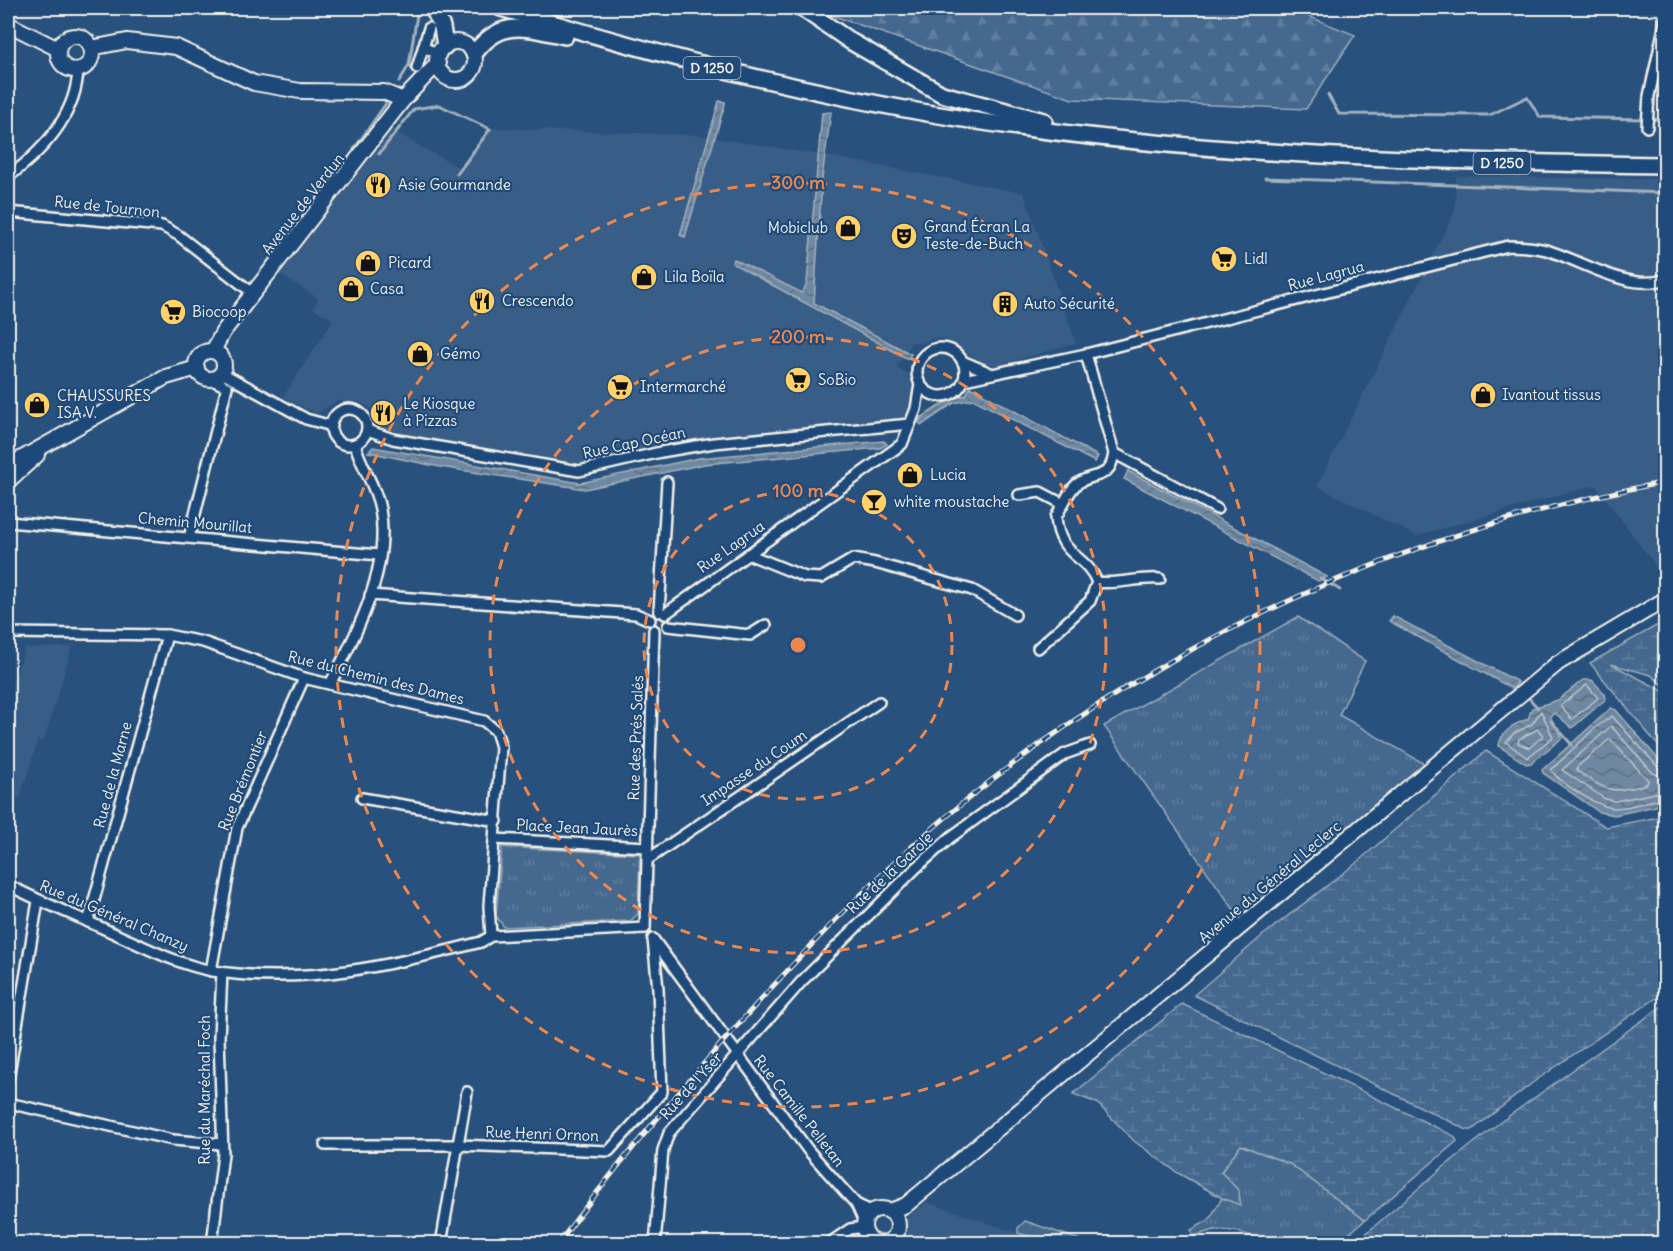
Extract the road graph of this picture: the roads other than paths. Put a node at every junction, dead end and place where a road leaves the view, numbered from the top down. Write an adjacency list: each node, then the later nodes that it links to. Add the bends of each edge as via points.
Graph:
1 (432, 8): 12 (main road, via 442,27)
2 (501, 8): 14 (main road, D 1250)
3 (788, 8): 6 (main road)
4 (802, 8): 6 (main road)
5 (1665, 18): 19 (street, via 1649,96)
6 (815, 19): 20 (main road, via 942,94 1017,115)
7 (8, 24): 11 (street)
8 (429, 28): 10 (street, Avenue de Verdun)
9 (91, 48): 11 (street, via 85,39 74,36 64,40); 15 (street, via 91,59); 18 (street, via 128,41 176,47 254,83 300,91 384,92)
10 (424, 48): 12 (street); 16 (street, Avenue de Verdun)
11 (58, 49): 15 (street, via 62,65)
12 (441, 54): 13 (street, via 462,43); 16 (street, Avenue de Verdun); 17 (street)
13 (474, 54): 14 (main road, via 497,32 524,28); 17 (street, via 475,65 470,74 456,80)
14 (668, 57): 20 (main road, D 1250, via 927,113)
15 (78, 70): 22 (street, via 73,98 57,130 28,162)
16 (420, 74): 17 (street); 18 (street, Avenue de Verdun)
17 (445, 76)
18 (403, 100): 25 (street, Avenue de Verdun)
19 (1647, 127)
20 (1183, 145): 21 (main road, D 1250, via 1488,162)
21 (1665, 165)
22 (8, 177)
23 (8, 212): 25 (street, Rue de Tournon, via 162,226)
24 (1665, 279): 27 (street, Rue Lagrua, via 1654,284 1636,283 1544,249 1509,246)
25 (254, 294): 26 (street, Avenue de Verdun)
26 (213, 351): 29 (street, via 200,355); 31 (street, via 224,359)
27 (1086, 354): 30 (street, Rue Lagrua); 41 (street)
28 (962, 361): 30 (street); 32 (street); 33 (street, via 949,349 932,349 923,355 916,369)
29 (196, 368): 31 (street, via 201,375); 39 (street, via 166,377)
30 (992, 374): 32 (street, Rue Lagrua)
31 (216, 376): 37 (street, via 306,419); 49 (street, via 227,387)
32 (964, 380): 34 (street, via 951,394)
33 (920, 384): 34 (street); 35 (street, Rue Lagrua)
34 (935, 396): 35 (street)
35 (916, 410): 36 (street, Rue Lagrua)
36 (910, 424): 38 (street, Rue Cap Océan, via 714,442 579,471 393,439); 50 (street, Rue Lagrua, via 902,444 895,450)
37 (332, 426): 38 (street, via 335,415 354,409 362,413); 40 (street, via 333,436 343,444)
38 (367, 430): 40 (street)
39 (52, 441): 42 (street); 43 (street)
40 (356, 444): 51 (street, via 360,464 380,506)
41 (1114, 453): 46 (street, via 1107,471 1077,484); 47 (street)
42 (8, 466)
43 (8, 481)
44 (667, 482): 56 (street)
45 (1019, 495): 46 (street, via 1040,492)
46 (1063, 504): 53 (street, via 1056,517 1063,543 1092,571)
47 (1217, 509)
48 (8, 522): 49 (street, Chemin Mourillat)
49 (189, 538): 51 (street, Chemin Mourillat)
50 (748, 554): 56 (street, Rue Lagrua); 57 (street, via 805,577 821,578 853,560 875,563 972,590)
51 (379, 555): 54 (street)
52 (1160, 579): 53 (street)
53 (1097, 582): 64 (street, via 1090,601)
54 (370, 595): 58 (street, via 636,614); 66 (street, via 359,629)
55 (1665, 599): 89 (street, Avenue du Général Leclerc, via 1558,663)
56 (662, 613): 58 (street); 60 (street, via 669,620)
57 (1015, 615)
58 (650, 620): 61 (street)
59 (766, 625): 60 (street, via 750,635)
60 (668, 626): 61 (street)
61 (654, 630): 72 (street, Rue des Prés Salés)
62 (8, 633): 63 (street, Rue du Chemin des Dames)
63 (167, 635): 65 (street, Rue du Chemin des Dames, via 203,642); 76 (street, Rue de la Marne)
64 (1038, 648)
65 (304, 678): 66 (street, Rue du Chemin des Dames); 80 (street, Rue Brémontier, via 237,828)
66 (330, 684): 70 (street, Rue du Chemin des Dames, via 484,721 491,726 501,747)
67 (879, 702): 73 (street, Impasse du Coum)
68 (1090, 745): 82 (street, Rue de la Garole, via 1065,754 951,837 851,930)
69 (362, 798): 70 (street)
70 (496, 821): 71 (street, Rue du Chemin des Dames)
71 (495, 839): 72 (street, Place Jean Jaurès); 78 (street, Rue du Chemin des Dames, via 489,906)
72 (647, 847): 73 (street, Place Jean Jaurès)
73 (646, 860): 77 (street, Place Jean Jaurès)
74 (8, 885): 75 (street, Rue du Général Chanzy)
75 (38, 901): 76 (street, Rue du Général Chanzy); 83 (street)
76 (88, 922): 80 (street, Rue du Général Chanzy, via 157,953)
77 (645, 928): 78 (street, Rue du Général Chanzy); 79 (street, Rue Camille Pelletan)
78 (491, 936): 81 (street, Rue du Général Chanzy, via 405,962 360,970 298,978)
79 (653, 939): 82 (street, Rue Camille Pelletan); 88 (street, Rue Henri Ornon, via 662,1092 609,1151)
80 (211, 971): 81 (street, Rue du Général Chanzy)
81 (222, 972): 86 (street, Rue du Maréchal Foch)
82 (738, 1056): 92 (street, Rue Camille Pelletan, via 808,1150 856,1204); 95 (street, Rue de l'Yser, via 665,1141)
83 (8, 1079)
84 (467, 1092): 88 (street)
85 (8, 1103): 86 (street, via 173,1140)
86 (222, 1144): 93 (street, Rue du Maréchal Foch)
87 (325, 1145): 88 (street)
88 (458, 1145): 94 (street)
89 (906, 1205): 90 (street, Avenue du Général Leclerc); 91 (street, Avenue du Général Leclerc)
90 (890, 1211): 91 (street); 92 (street, via 880,1208)
91 (898, 1223): 92 (street, Avenue du Général Leclerc, via 893,1238 884,1243)
92 (866, 1232): 96 (street, via 850,1229)
93 (212, 1244)
94 (441, 1244)
95 (655, 1244)
96 (828, 1244)

